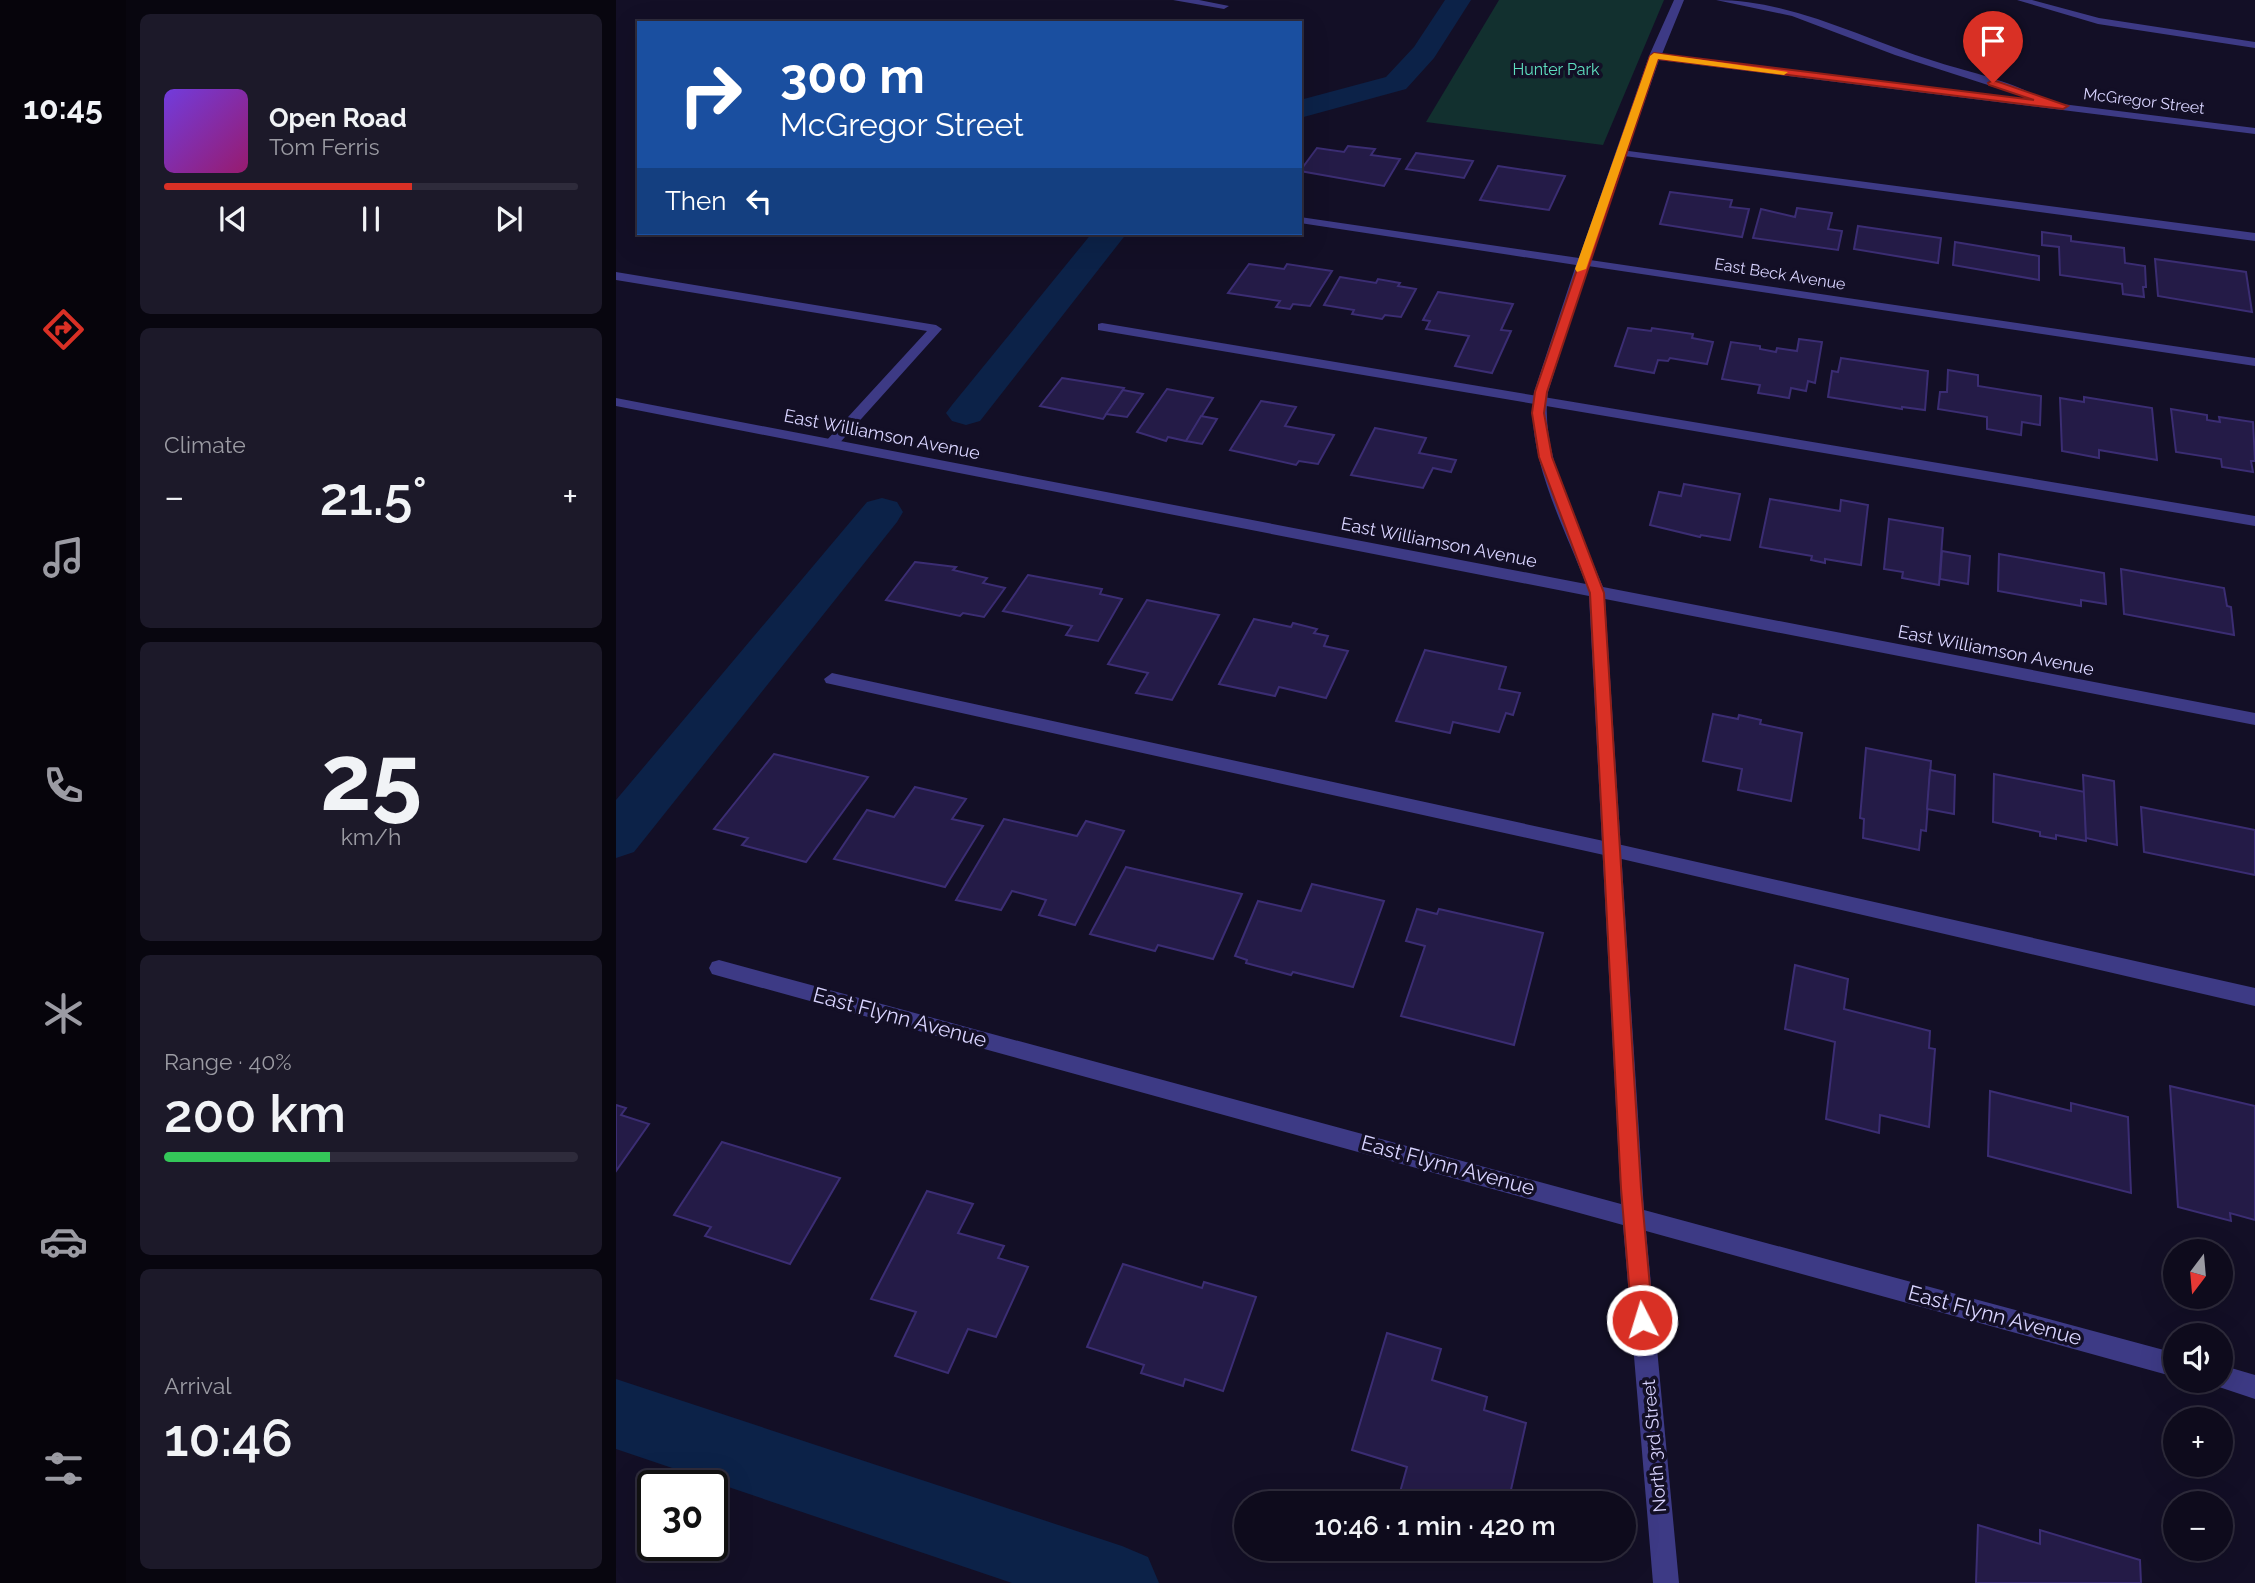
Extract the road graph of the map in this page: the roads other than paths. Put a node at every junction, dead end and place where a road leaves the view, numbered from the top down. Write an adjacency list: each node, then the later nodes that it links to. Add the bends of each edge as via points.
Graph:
1 (1178, 0): 5 (street)
2 (1679, 0): 7 (street, North 3rd Street)
3 (1721, 0): 8 (street, via 1794,15)
4 (2022, 0): 6 (street, via 2098,21)
5 (1224, 6)
6 (2255, 45)
7 (1654, 56): 8 (street, McGregor Street); 10 (street, North 3rd Street)
8 (2063, 106): 9 (street, McGregor Street)
9 (2255, 131)
10 (1621, 153): 12 (street); 13 (street, North 3rd Street)
11 (1302, 220): 13 (street, East Beck Avenue)
12 (2255, 237)
13 (1584, 260): 16 (street, East Beck Avenue); 17 (street, North 3rd Street)
14 (618, 278): 19 (street, via 936,329)
15 (1102, 327): 17 (street)
16 (2255, 362)
17 (1540, 401): 20 (street); 21 (street, North 3rd Street, via 1545,457)
18 (616, 402): 19 (street, East Williamson Avenue)
19 (831, 444): 21 (street, East Williamson Avenue)
20 (2255, 521)
21 (1597, 593): 23 (street, East Williamson Avenue); 24 (street, North 3rd Street)
22 (832, 679): 24 (street)
23 (2255, 719)
24 (1613, 850): 26 (street); 27 (street, North 3rd Street)
25 (719, 968): 27 (street, East Flynn Avenue)
26 (2255, 997)
27 (1633, 1215): 28 (street, East Flynn Avenue); 31 (street, North 3rd Street)
28 (2163, 1362)
29 (2233, 1381): 30 (street)
30 (2255, 1387)
31 (1666, 1583)

